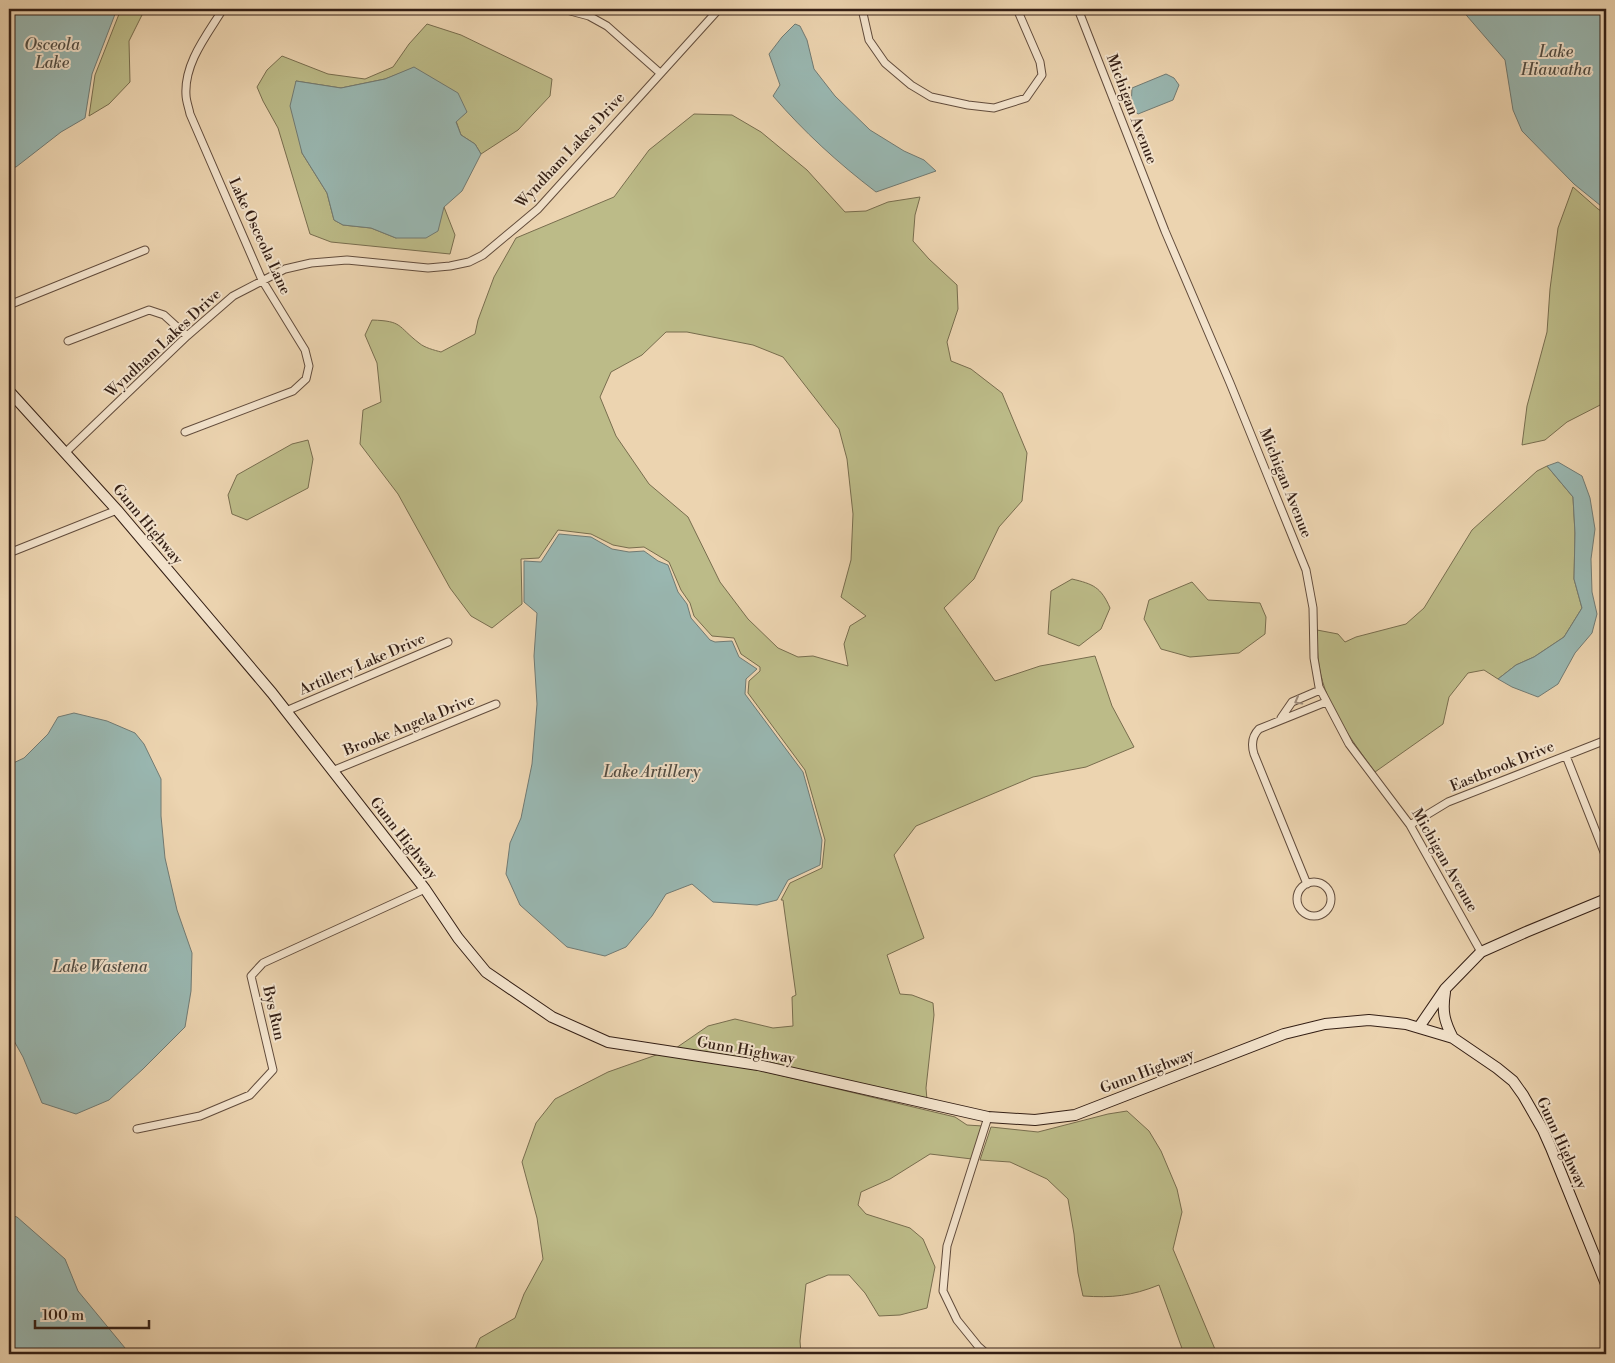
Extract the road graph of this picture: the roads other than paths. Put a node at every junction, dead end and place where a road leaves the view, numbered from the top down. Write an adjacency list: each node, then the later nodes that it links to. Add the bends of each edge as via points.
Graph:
1 (223, 9): 9 (street, Lake Osceola Lane, via 195,56 186,95 190,114)
2 (563, 9): 7 (street, via 589,16 607,26)
3 (719, 9): 7 (street, Wyndham Lakes Drive)
4 (862, 9): 5 (street, via 869,40 886,63 911,85 931,97 994,108 1026,98 1042,75 1040,62)
5 (1017, 9)
6 (1078, 9): 19 (street, Michigan Avenue, via 1165,231 1306,570 1313,608 1314,658)
7 (660, 73): 9 (street, Wyndham Lakes Drive, via 538,209 483,255 469,262 428,268 346,260 311,263 285,269)
8 (145, 250): 10 (street)
9 (262, 280): 11 (street, Wyndham Lakes Drive, via 233,296); 14 (street, Lake Osceola Lane, via 305,350 309,366 306,379 294,391)
10 (9, 305)
11 (187, 336): 12 (street, via 164,315 149,310); 15 (street, Wyndham Lakes Drive)
12 (68, 341)
13 (9, 391): 15 (main road, Gunn Highway)
14 (185, 432)
15 (66, 452): 16 (main road, Gunn Highway)
16 (117, 510): 17 (street); 22 (main road, Gunn Highway)
17 (9, 553)
18 (448, 642): 22 (street, Artillery Lake Drive)
19 (1320, 690): 20 (street, Michigan Avenue); 23 (street, one-way to 23, via 1292,702)
20 (1326, 702): 23 (street); 27 (street, Michigan Avenue, via 1349,744)
21 (496, 704): 26 (street, Brooke Angela Drive)
22 (286, 711): 26 (main road, Gunn Highway)
23 (1281, 718): 29 (street, via 1259,728 1253,736 1252,747)
24 (1606, 740): 25 (street, Eastbrook Drive)
25 (1566, 756): 27 (street, Eastbrook Drive, via 1448,802); 28 (street)
26 (332, 771): 30 (main road, Gunn Highway)
27 (1410, 825): 32 (street, Michigan Avenue)
28 (1606, 857)
29 (1307, 884): 29 (street, via 1318,882 1330,893 1332,899 1328,909 1319,916 1303,912 1297,902 1299,891)
30 (425, 889): 36 (main road, Gunn Highway, via 486,972 552,1017 608,1042 758,1065); 37 (street, Bys Run, via 263,963 251,976 273,1070 250,1095 200,1116)
31 (1606, 900): 32 (main road)
32 (1482, 952): 33 (main road)
33 (1445, 989): 34 (main road); 35 (main road, via 1443,1008)
34 (1419, 1027): 35 (main road, Gunn Highway); 36 (main road, Gunn Highway, via 1369,1020 1325,1024 1284,1034 1075,1115 1035,1120)
35 (1453, 1038): 38 (main road, Gunn Highway, via 1513,1081 1523,1095 1561,1170)
36 (988, 1117): 39 (street, via 947,1246 943,1290 957,1320)
37 (137, 1129)
38 (1606, 1284)
39 (987, 1354)

